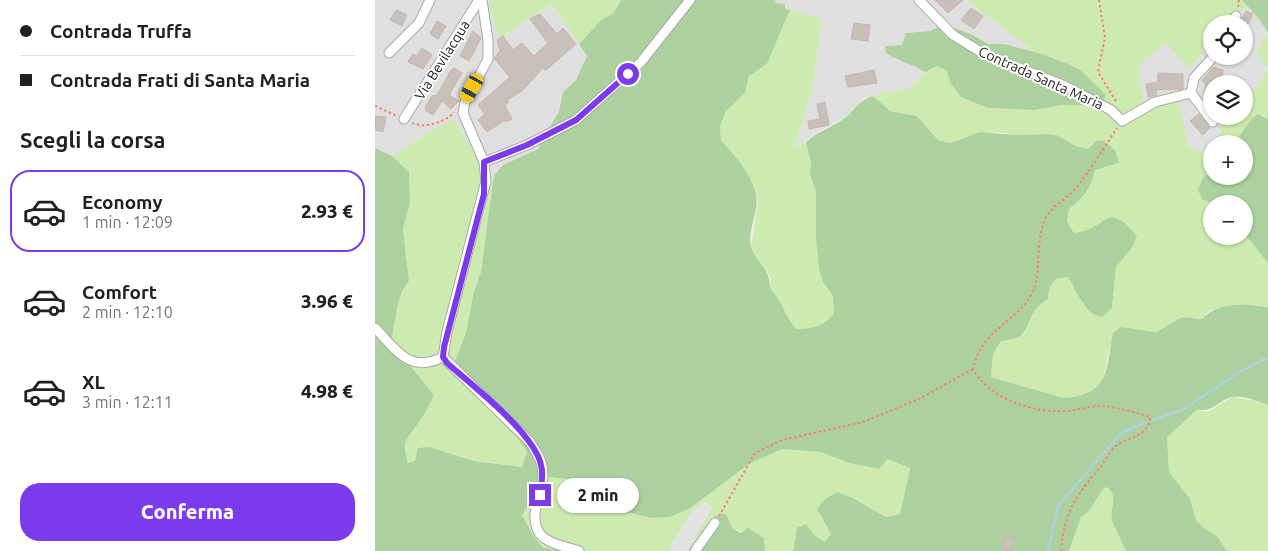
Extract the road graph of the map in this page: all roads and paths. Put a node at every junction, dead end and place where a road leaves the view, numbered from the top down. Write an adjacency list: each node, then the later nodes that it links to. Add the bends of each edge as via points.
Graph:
1 (431, 0): 6 (street, via 419,23)
2 (481, 0): 9 (street, via 488,59); 12 (street, Via Bevilacqua)
3 (690, 0): 14 (street, via 641,62 576,120)
4 (919, 0): 13 (street, Contrada Santa Maria, via 961,40 985,54 1065,86 1111,110)
5 (1099, 0): 13 (path, via 1105,37 1098,72 1121,108)
6 (389, 54)
7 (1206, 65): 8 (street, via 1194,78)
8 (1191, 93): 11 (street); 13 (street, via 1155,102)
9 (465, 102): 12 (path, via 447,119 432,124 416,125); 14 (street, via 465,121)
10 (375, 106): 12 (path)
11 (1203, 109)
12 (404, 119)
13 (1122, 122): 17 (path, via 1075,190 1047,214 1034,288 1016,313 995,330 977,354)
14 (484, 162): 16 (street, via 484,194)
15 (375, 328): 16 (street, via 407,360 425,363)
16 (443, 357): 19 (street, via 530,442 538,454 543,473 534,514 541,534 552,542)
17 (973, 369): 18 (path, via 919,399 863,422 782,440 755,452); 21 (path, via 996,393 1037,409 1066,411 1101,406 1150,417 1150,425 1145,432 1115,447 1070,506)
18 (715, 523): 20 (street)
19 (579, 551)
20 (695, 551)
21 (1061, 551)

